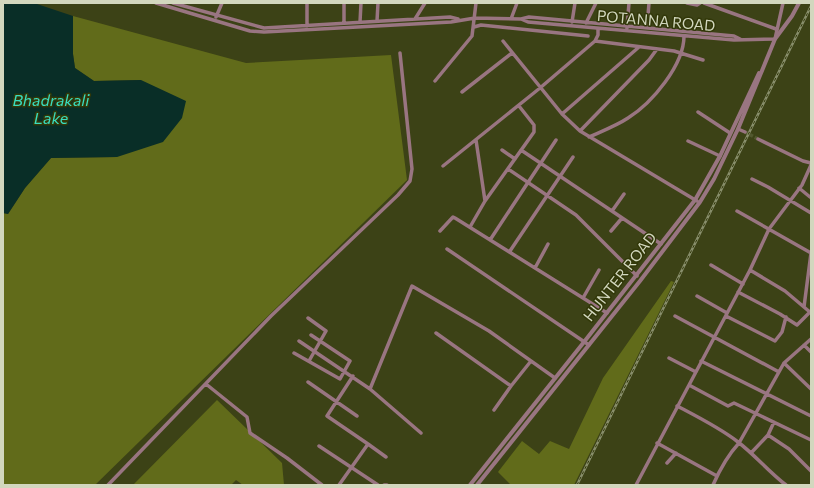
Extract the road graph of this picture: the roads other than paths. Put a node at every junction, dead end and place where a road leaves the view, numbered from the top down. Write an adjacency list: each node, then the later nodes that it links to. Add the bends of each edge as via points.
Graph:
1 (156, 3): 26 (street, POTANNA ROAD)
2 (173, 3): 21 (street, POTANNA ROAD)
3 (222, 3): 21 (street)
4 (307, 3): 33 (street)
5 (344, 3): 30 (street)
6 (361, 3): 28 (street)
7 (378, 3): 27 (street)
8 (425, 3): 22 (street)
9 (476, 3): 31 (street)
10 (517, 3): 24 (street)
11 (575, 3): 29 (street)
12 (596, 3): 32 (street)
13 (624, 3): 20 (street)
14 (649, 3): 35 (street)
15 (687, 3): 16 (street)
16 (700, 3)
17 (704, 3): 36 (street)
18 (783, 3): 36 (street)
19 (799, 3): 44 (street, HUNTER ROAD)
20 (629, 4): 34 (street)
21 (217, 16): 26 (street); 33 (street, POTANNA ROAD, via 264,28)
22 (415, 19): 23 (street, POTANNA ROAD); 27 (street, POTANNA ROAD)
23 (458, 19): 26 (street, POTANNA ROAD, via 451,22 264,32); 31 (street, POTANNA ROAD)
24 (511, 19): 25 (street, POTANNA ROAD); 31 (street, POTANNA ROAD)
25 (521, 19): 29 (street, POTANNA ROAD, via 529,17); 37 (street, POTANNA ROAD)
26 (215, 21)
27 (377, 21): 28 (street, POTANNA ROAD)
28 (360, 22): 30 (street, POTANNA ROAD)
29 (572, 22): 32 (street, POTANNA ROAD)
30 (344, 23): 33 (street, POTANNA ROAD)
31 (475, 23): 39 (street); 52 (street, via 469,42)
32 (586, 23): 34 (street, POTANNA ROAD)
33 (307, 26)
34 (628, 27): 35 (street, POTANNA ROAD); 38 (street)
35 (647, 28): 41 (street, POTANNA ROAD, via 734,36)
36 (776, 29): 44 (street)
37 (598, 32): 38 (street, POTANNA ROAD); 43 (street)
38 (627, 32): 40 (street, POTANNA ROAD)
39 (588, 36)
40 (684, 39): 41 (street, POTANNA ROAD); 49 (street)
41 (741, 39): 44 (street, POTANNA ROAD)
42 (503, 41): 47 (street)
43 (595, 41): 45 (street); 53 (street)
44 (774, 41): 51 (street, HUNTER ROAD)
45 (639, 47): 46 (street); 57 (street)
46 (656, 49): 49 (street); 59 (street, via 649,60)
47 (512, 52): 53 (street); 54 (street)
48 (400, 53): 141 (street, via 412,169 410,181 271,316)
49 (683, 53): 50 (street); 62 (street, via 659,89 637,112)
50 (703, 60)
51 (762, 68): 58 (street, HUNTER ROAD); 61 (street, HUNTER ROAD)
52 (435, 81)
53 (540, 88): 55 (street); 57 (street)
54 (462, 92)
55 (519, 106): 64 (street); 68 (street, via 535,129)
56 (698, 112): 61 (street)
57 (562, 114): 59 (street)
58 (738, 129): 60 (street); 87 (street, HUNTER ROAD)
59 (580, 131): 62 (street)
60 (745, 132)
61 (730, 133): 69 (street, HUNTER ROAD)
62 (589, 137): 84 (street)
63 (758, 139): 73 (street)
64 (476, 140): 74 (street); 85 (street)
65 (556, 140): 72 (street)
66 (688, 141): 69 (street)
67 (502, 150): 71 (street)
68 (521, 150): 71 (street); 72 (street)
69 (720, 156): 84 (street, HUNTER ROAD)
70 (573, 157): 77 (street)
71 (515, 159): 75 (street)
72 (541, 164): 77 (street); 79 (street)
73 (811, 164): 76 (street)
74 (443, 166)
75 (508, 169): 79 (street); 85 (street)
76 (809, 174): 80 (street)
77 (560, 176): 82 (street); 88 (street)
78 (752, 179): 86 (street)
79 (528, 183): 82 (street); 96 (street)
80 (799, 188): 83 (street); 86 (street)
81 (624, 194): 88 (street)
82 (547, 195): 100 (street); 106 (street, via 584,222)
83 (810, 198)
84 (695, 200): 87 (street); 98 (street, HUNTER ROAD)
85 (485, 201): 92 (street)
86 (790, 201): 90 (street); 93 (street)
87 (700, 202): 125 (street, HUNTER ROAD)
88 (612, 211): 91 (street)
89 (737, 211): 93 (street)
90 (811, 213)
91 (622, 218): 95 (street); 98 (street)
92 (470, 228): 94 (street, via 453,217); 96 (street)
93 (769, 229): 101 (street); 105 (street)
94 (440, 231)
95 (611, 231)
96 (490, 240): 100 (street)
97 (548, 244): 103 (street)
98 (661, 244): 106 (street, HUNTER ROAD)
99 (447, 249): 124 (street)
100 (510, 252): 103 (street)
101 (811, 253): 111 (street)
102 (711, 265): 107 (street)
103 (535, 268): 110 (street)
104 (600, 270): 110 (street)
105 (750, 270): 107 (street); 111 (street, via 773,283)
106 (637, 276): 113 (street, HUNTER ROAD)
107 (743, 284): 108 (street)
108 (738, 292): 114 (street); 116 (street)
109 (697, 296): 114 (street)
110 (584, 298): 113 (street)
111 (804, 307): 112 (street)
112 (811, 312): 116 (street, via 797,325)
113 (607, 313): 124 (street, HUNTER ROAD)
114 (726, 314): 116 (street, via 775,341 782,332); 120 (street)
115 (675, 316): 120 (street)
116 (786, 317)
117 (308, 318): 123 (street, via 326,331)
118 (436, 333): 143 (street)
119 (311, 335): 123 (street)
120 (714, 337): 133 (street); 137 (street)
121 (811, 339): 126 (street)
122 (299, 341): 127 (street)
123 (321, 341): 127 (street); 135 (street, via 350,361)
124 (584, 342): 125 (street); 139 (street, HUNTER ROAD)
125 (589, 345): 169 (street, HUNTER ROAD)
126 (804, 345): 129 (street); 134 (street)
127 (314, 351): 131 (street); 135 (street)
128 (294, 352): 131 (street)
129 (811, 352)
130 (669, 358): 136 (street)
131 (309, 361): 135 (street, via 339,380)
132 (531, 361): 139 (street); 143 (street); 144 (street, via 489,331 412,286)
133 (701, 361): 136 (street); 146 (street)
134 (784, 363): 137 (street); 145 (street)
135 (346, 372): 138 (street)
136 (696, 372): 142 (street)
137 (779, 372): 146 (street)
138 (353, 376): 144 (street); 147 (street)
139 (555, 378): 168 (street, HUNTER ROAD)
140 (308, 382): 147 (street)
141 (206, 384): 170 (street); 171 (street, via 247,417 250,433)
142 (689, 385): 148 (street); 150 (street, via 728,406 734,403)
143 (511, 386): 149 (street)
144 (370, 389): 154 (street)
145 (811, 389)
146 (766, 396): 150 (street); 152 (street)
147 (336, 401): 151 (street); 159 (street, via 328,417)
148 (677, 406): 157 (street); 158 (street)
149 (494, 410)
150 (757, 414): 153 (street); 158 (street)
151 (357, 416)
152 (811, 416)
153 (774, 422): 155 (street); 156 (street)
154 (421, 433)
155 (768, 435): 162 (street); 166 (street, via 789,449)
156 (811, 440)
157 (657, 443): 161 (street); 175 (street)
158 (739, 443): 162 (street); 167 (street, via 731,451)
159 (368, 444): 163 (street); 165 (street)
160 (319, 446): 165 (street)
161 (676, 453): 164 (street); 167 (street)
162 (751, 453): 177 (street)
163 (386, 457)
164 (667, 463)
165 (352, 467): 172 (street); 173 (street)
166 (811, 471)
167 (717, 476): 176 (street)
168 (473, 480): 169 (street); 174 (street, HUNTER ROAD)
169 (478, 484)
170 (108, 485)
171 (322, 485)
172 (339, 485)
173 (378, 485)
174 (470, 485)
175 (636, 485)
176 (713, 485)
177 (786, 485)

